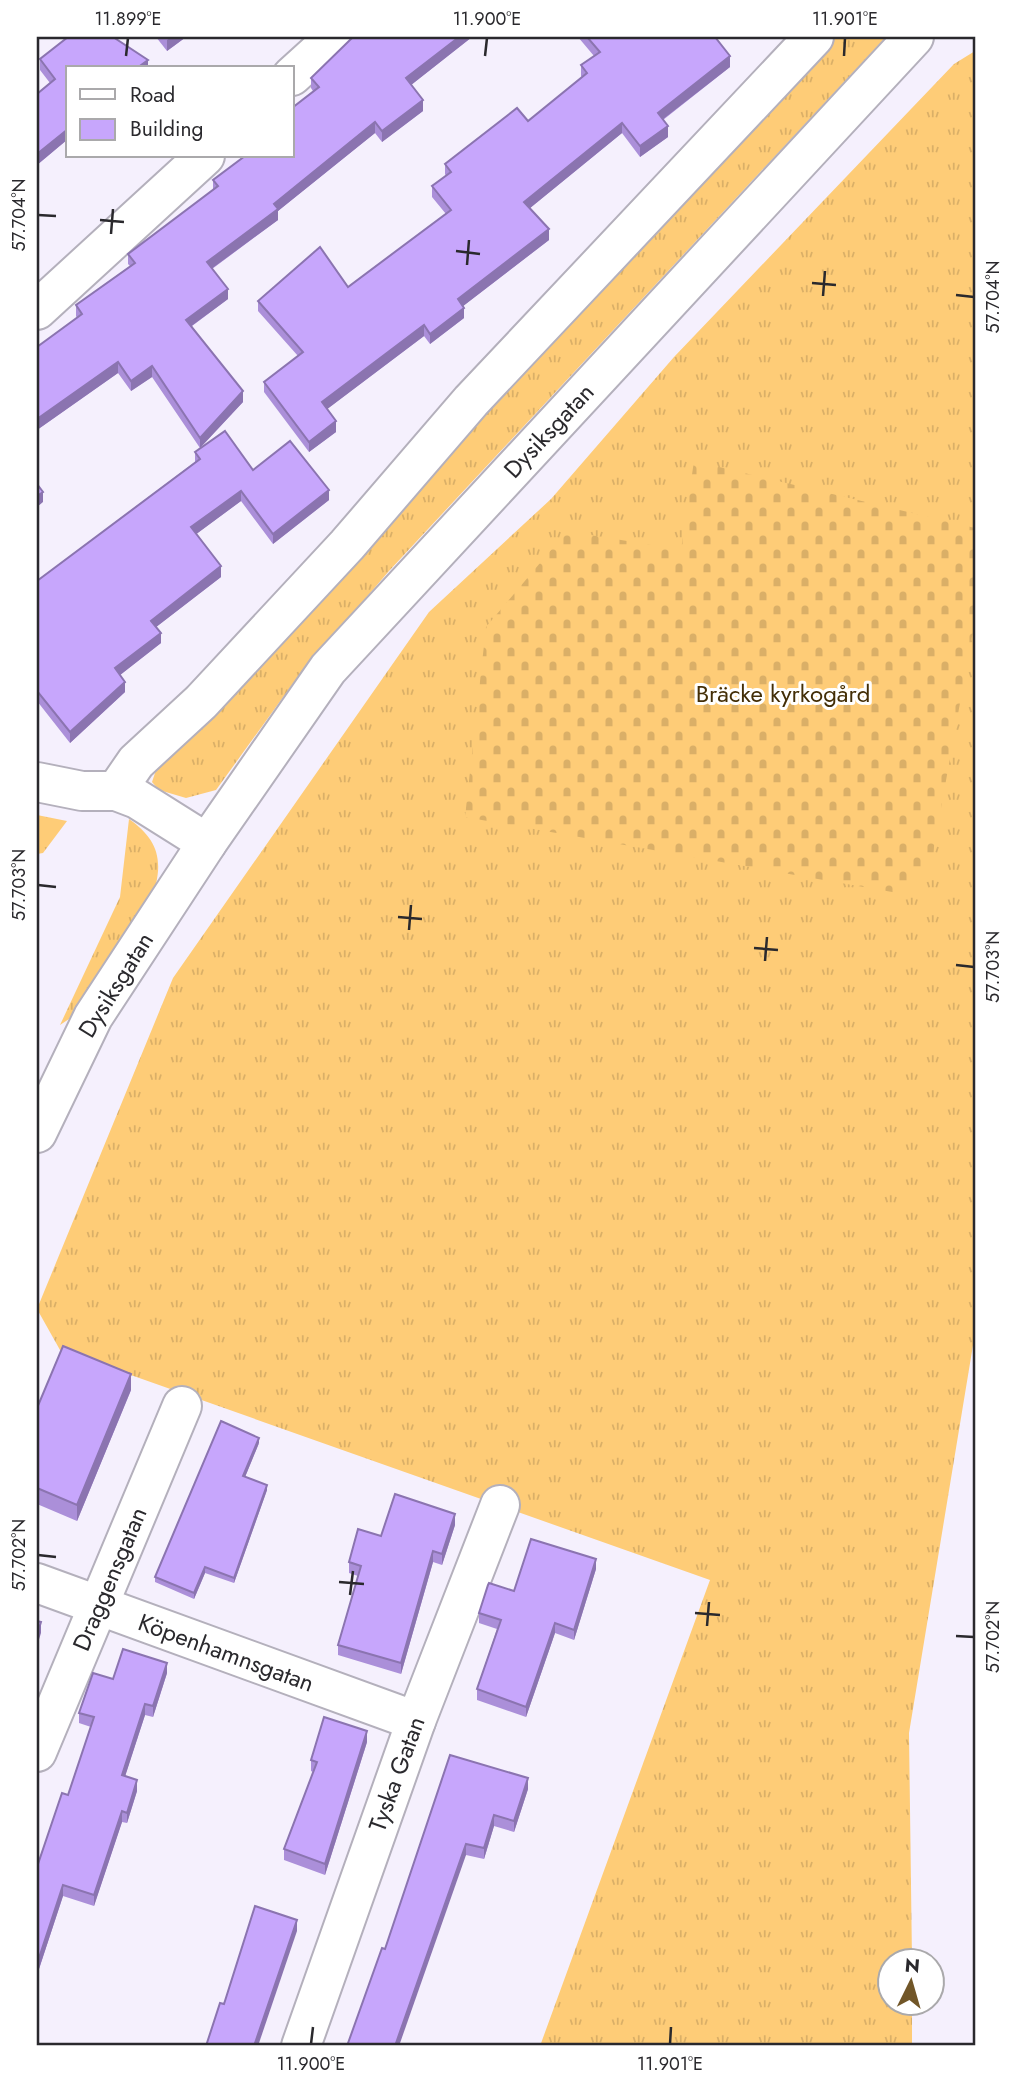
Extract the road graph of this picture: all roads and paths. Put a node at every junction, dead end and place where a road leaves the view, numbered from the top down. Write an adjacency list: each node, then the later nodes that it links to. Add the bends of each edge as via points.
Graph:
1 (335, 37): 4 (street)
2 (814, 37): 8 (street, via 471,401 347,545 201,702 135,762)
3 (914, 37): 9 (street, Dysiksgatan, via 328,669)
4 (294, 74)
5 (203, 158): 6 (street)
6 (37, 310)
7 (37, 782): 8 (street, via 82,791)
8 (116, 791): 9 (street)
9 (207, 843): 10 (street, Dysiksgatan)
10 (45, 1089): 11 (street, Dysiksgatan)
11 (37, 1133)
12 (183, 1406): 15 (street, Draggensgatan)
13 (500, 1505): 16 (street, Tyska Gatan)
14 (37, 1583): 15 (street, Köpenhamnsgatan)
15 (98, 1607): 16 (street, Köpenhamnsgatan); 17 (street, Draggensgatan)
16 (416, 1721): 18 (street, Tyska Gatan)
17 (37, 1752)
18 (301, 2046)

